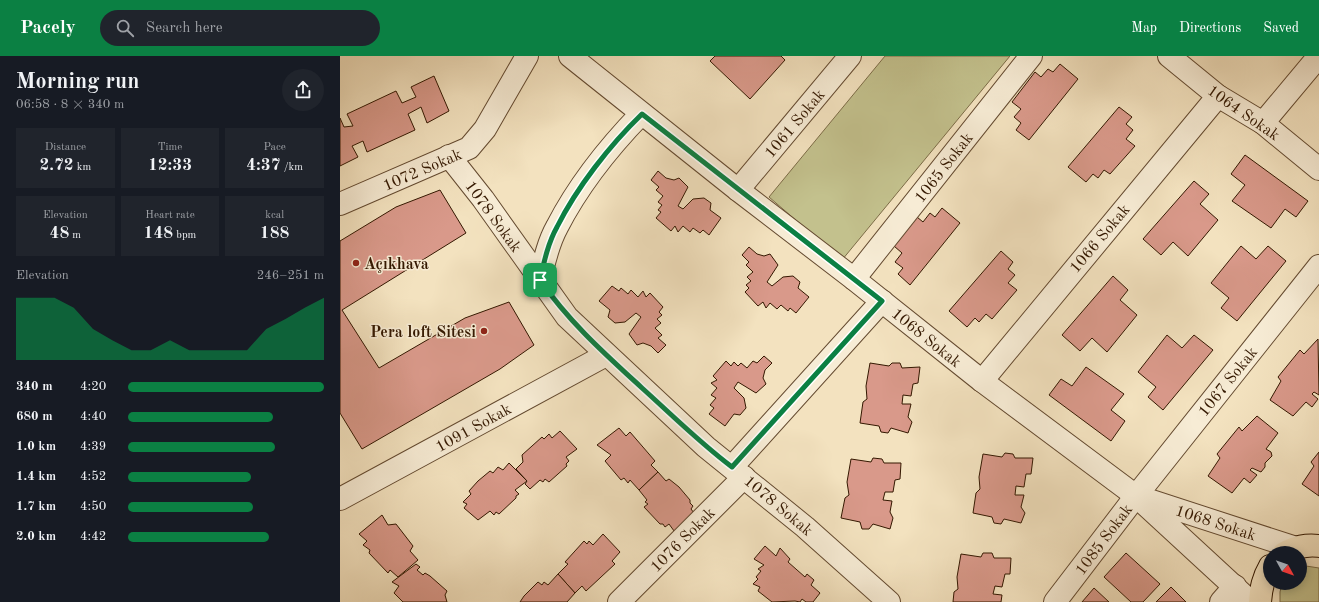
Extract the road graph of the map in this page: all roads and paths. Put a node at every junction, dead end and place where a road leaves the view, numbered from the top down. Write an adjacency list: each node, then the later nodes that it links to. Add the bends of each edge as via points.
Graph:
1 (527, 56): 10 (street, 1072 Sokak, via 478,139 469,148)
2 (570, 56): 8 (street, 1068 Sokak)
3 (850, 56): 12 (street, 1061 Sokak)
4 (1031, 56): 15 (street, 1065 Sokak)
5 (1169, 56): 7 (street, 1064 Sokak)
6 (1319, 56): 9 (street)
7 (1218, 96): 9 (street, 1064 Sokak); 19 (street, 1066 Sokak)
8 (642, 114): 12 (street, 1068 Sokak); 16 (street, via 629,126 588,179 556,227 544,258)
9 (1263, 123): 11 (street, 1064 Sokak)
10 (449, 156): 13 (street, 1072 Sokak); 16 (street, 1078 Sokak)
11 (1319, 169)
12 (738, 190): 15 (street, 1068 Sokak)
13 (340, 204)
14 (1319, 266): 21 (street, 1067 Sokak)
15 (854, 279): 17 (street, 1068 Sokak)
16 (540, 280): 18 (street, 1078 Sokak, via 567,317)
17 (882, 301): 19 (street, 1068 Sokak); 20 (street, 1076 Sokak)
18 (606, 355): 20 (street, 1078 Sokak, via 706,447); 22 (street, 1091 Sokak)
19 (982, 381): 21 (street, 1068 Sokak)
20 (738, 472): 26 (street, 1076 Sokak); 27 (street, 1078 Sokak, via 806,527)
21 (1136, 496): 23 (street, 1068 Sokak); 25 (street, 1068 Sokak); 28 (street, 1085 Sokak)
22 (340, 500)
23 (1303, 546)
24 (1263, 582): 31 (main road)
25 (1235, 586): 29 (street); 30 (street, 1068 Sokak)
26 (619, 602)
27 (889, 602)
28 (1055, 602)
29 (1221, 602)
30 (1251, 602)
31 (1260, 602)

